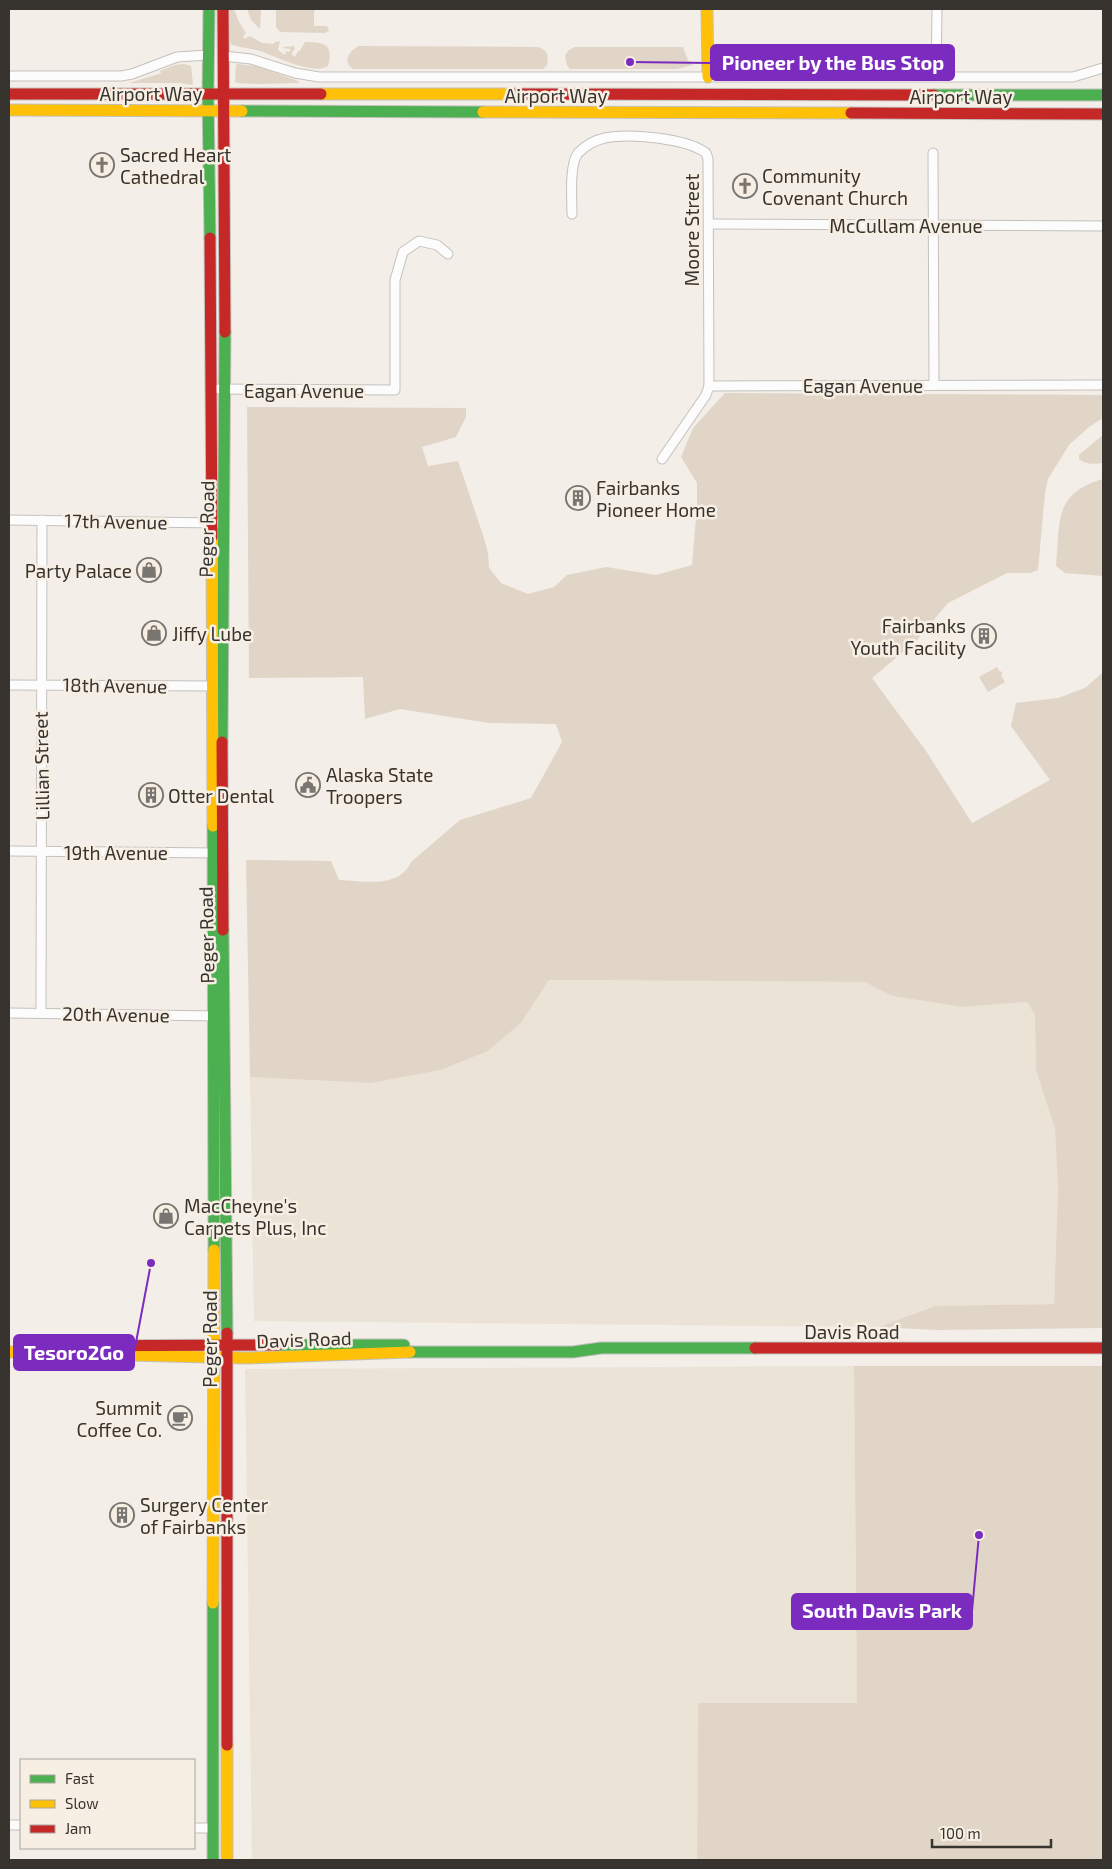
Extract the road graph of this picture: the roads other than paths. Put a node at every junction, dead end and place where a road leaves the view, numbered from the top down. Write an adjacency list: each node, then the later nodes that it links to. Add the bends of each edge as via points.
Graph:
1 (208, 9): 5 (main road, Peger Road)
2 (223, 9): 6 (main road, Peger Road)
3 (707, 9): 10 (main road)
4 (938, 9): 9 (street)
5 (208, 55): 8 (street, via 177,57 120,76); 12 (main road, Peger Road)
6 (223, 56): 10 (street, via 251,59 319,77); 13 (main road, Peger Road)
7 (1103, 68): 9 (street, via 1073,77)
8 (9, 76)
9 (936, 76): 10 (street)
10 (708, 77)
11 (9, 94): 12 (main road, Airport Way)
12 (208, 95): 13 (main road, Airport Way); 16 (main road, Peger Road)
13 (223, 95): 14 (main road, Airport Way); 17 (main road, Peger Road)
14 (1103, 95)
15 (9, 110): 16 (main road, Airport Way)
16 (208, 111): 17 (main road, Airport Way); 28 (main road, Peger Road)
17 (222, 111): 18 (main road, Airport Way); 29 (main road, Peger Road)
18 (1103, 114)
19 (933, 153): 22 (street)
20 (572, 214): 21 (street, Moore Street, via 573,165 586,146 603,138 618,136 661,138 690,144 706,153)
21 (709, 224): 22 (street, McCullam Avenue); 27 (street, Moore Street)
22 (933, 226): 23 (street, McCullam Avenue); 25 (street)
23 (1103, 226)
24 (448, 254): 29 (street, Eagan Avenue, via 437,245 419,241 403,252 395,280 395,390)
25 (934, 385): 26 (street, Eagan Avenue); 27 (street, Eagan Avenue)
26 (1103, 385)
27 (709, 386): 30 (street)
28 (212, 389): 29 (street, Eagan Avenue); 33 (main road, Peger Road)
29 (225, 389): 33 (main road, Peger Road)
30 (662, 459)
31 (9, 520): 32 (street, 17th Avenue)
32 (42, 520): 33 (street, 17th Avenue); 34 (street, Lillian Street)
33 (218, 523): 36 (main road, Peger Road)
34 (40, 684): 35 (street, 18th Avenue); 36 (street, 18th Avenue); 38 (street, Lillian Street)
35 (9, 685)
36 (217, 686): 39 (main road, Peger Road)
37 (9, 851): 38 (street, 19th Avenue)
38 (42, 851): 39 (street, 19th Avenue); 41 (street, Lillian Street)
39 (218, 853): 42 (main road, Peger Road)
40 (9, 1012): 41 (street, 20th Avenue)
41 (41, 1013): 42 (street, 20th Avenue)
42 (219, 1016): 43 (main road, Peger Road); 47 (main road, Peger Road)
43 (226, 1345): 44 (main road, Davis Road, via 568,1344); 47 (main road, Davis Road); 48 (main road, Peger Road)
44 (601, 1348): 45 (main road, Davis Road); 48 (main road, Davis Road, via 573,1352)
45 (1103, 1348)
46 (9, 1350): 47 (main road, Davis Road, via 36,1346 100,1345)
47 (213, 1351): 48 (main road, Davis Road); 50 (main road, Peger Road)
48 (226, 1358): 52 (main road, Peger Road)
49 (195, 1828): 50 (street)
50 (214, 1828): 51 (main road, Peger Road)
51 (213, 1860)
52 (227, 1860)

